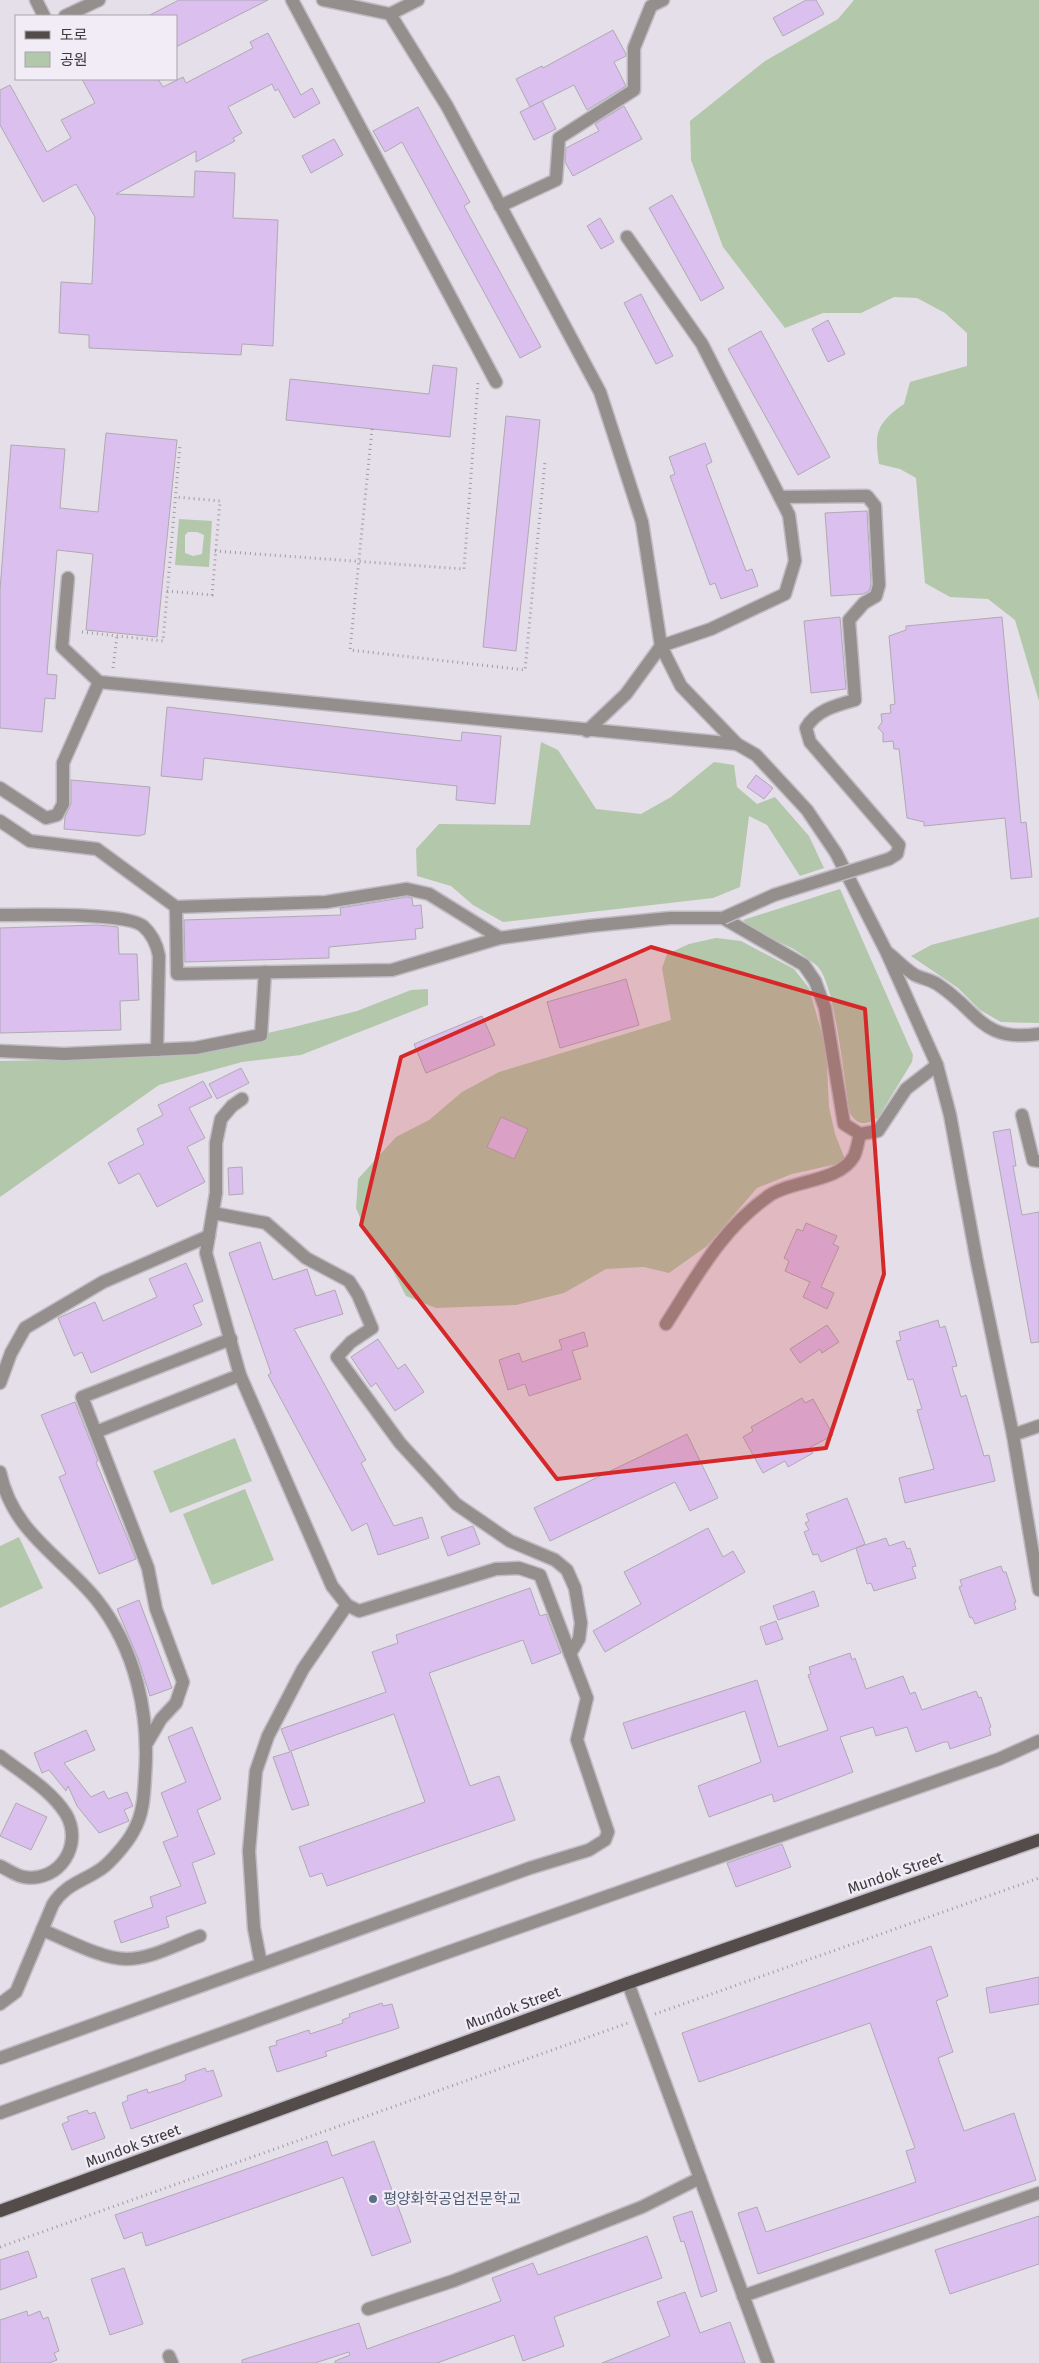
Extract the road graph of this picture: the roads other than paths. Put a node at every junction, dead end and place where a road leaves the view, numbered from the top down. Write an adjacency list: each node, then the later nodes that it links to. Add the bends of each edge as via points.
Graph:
1 (36, 0): 8 (street)
2 (99, 0): 9 (street)
3 (292, 0): 12 (street)
4 (323, 0): 7 (street)
5 (418, 0): 7 (street)
6 (663, 0): 10 (street, via 651,6 634,48 634,90 559,138 556,180)
7 (390, 14): 10 (street, via 447,106)
8 (44, 15)
9 (67, 15)
10 (500, 206): 15 (street, via 600,392 642,522)
11 (627, 237): 13 (street, via 702,344)
12 (496, 382)
13 (780, 497): 15 (street, via 789,515 795,561 785,594 711,629); 23 (street, bridge, via 867,496 875,506 879,585 876,596 864,603 849,620 856,700 833,706 811,719 806,728 810,742 899,845 897,854 889,859 774,896)
14 (68, 578): 16 (street, via 62,647)
15 (661, 646): 17 (street, via 626,694); 18 (street, via 681,686)
16 (105, 683): 17 (street); 19 (street, via 63,763 63,804 57,815 46,818)
17 (588, 731): 18 (street)
18 (737, 744): 25 (street, via 756,755 807,810 836,853)
19 (0, 788)
20 (0, 821): 21 (street, via 30,841 97,849)
21 (176, 907): 24 (street, via 326,902 407,889 430,894); 26 (street, via 177,974)
22 (0, 915): 28 (street, via 123,918 142,925 156,943 159,956)
23 (723, 918): 24 (street, via 670,918); 33 (street, via 804,966 815,981 825,1008 844,1124)
24 (500, 938): 26 (street, via 392,970)
25 (886, 951): 27 (street, via 915,975 939,985 975,1018 1002,1035); 30 (street)
26 (265, 972): 28 (street, via 261,1035 195,1048)
27 (1039, 1034)
28 (157, 1050): 29 (street, via 64,1054)
29 (0, 1051)
30 (937, 1065): 33 (street, via 906,1089 878,1131); 43 (street, via 950,1115)
31 (242, 1099): 35 (street, via 221,1119 216,1142)
32 (1022, 1115): 34 (street, via 1033,1160)
33 (860, 1134): 37 (street, via 854,1156 844,1168 772,1194 740,1218 713,1250)
34 (1039, 1161)
35 (213, 1213): 36 (street); 48 (street, via 266,1224 306,1258 349,1281 372,1328 351,1342 337,1357 400,1442 456,1504 510,1542 555,1560 567,1570 575,1588 581,1623 579,1638)
36 (209, 1236): 38 (street, via 206,1253); 40 (street, via 103,1282 25,1328)
37 (666, 1324)
38 (231, 1339): 39 (street); 42 (street, via 82,1397)
39 (240, 1375): 42 (street); 47 (street, via 332,1586)
40 (0, 1383)
41 (1039, 1426): 43 (street)
42 (96, 1432): 50 (street, via 148,1568 156,1609 183,1682 176,1703 160,1719)
43 (1013, 1435): 46 (street)
44 (0, 1472): 45 (street)
45 (2, 1493): 50 (street, via 42,1547 109,1616 130,1661 142,1702)
46 (1039, 1590)
47 (347, 1605): 48 (street, via 359,1611 496,1569 519,1568 540,1575); 56 (street, via 303,1669 268,1736 256,1771 250,1851 254,1928)
48 (570, 1654): 56 (street, via 587,1698 577,1740 605,1819 606,1840 589,1850)
49 (1039, 1742): 60 (street, via 999,1759)
50 (146, 1743): 54 (street, via 144,1803 132,1834 102,1868 61,1892)
51 (0, 1756): 53 (street, via 50,1793 67,1815 72,1831 72,1843 65,1862 55,1871 40,1877 23,1877)
52 (1039, 1840): 57 (main road, Mundok Street)
53 (0, 1866)
54 (42, 1930): 55 (street, via 103,1954 125,1959 141,1957); 58 (street, via 16,1992)
55 (200, 1936)
56 (261, 1964): 59 (street)
57 (628, 1983): 61 (street); 63 (main road, Mundok Street)
58 (0, 2004)
59 (0, 2058)
60 (0, 2113)
61 (700, 2178): 64 (street); 65 (street, via 642,2207 454,2282)
62 (1039, 2193): 64 (street)
63 (0, 2211)
64 (743, 2296): 66 (street)
65 (368, 2309)
66 (768, 2363)

